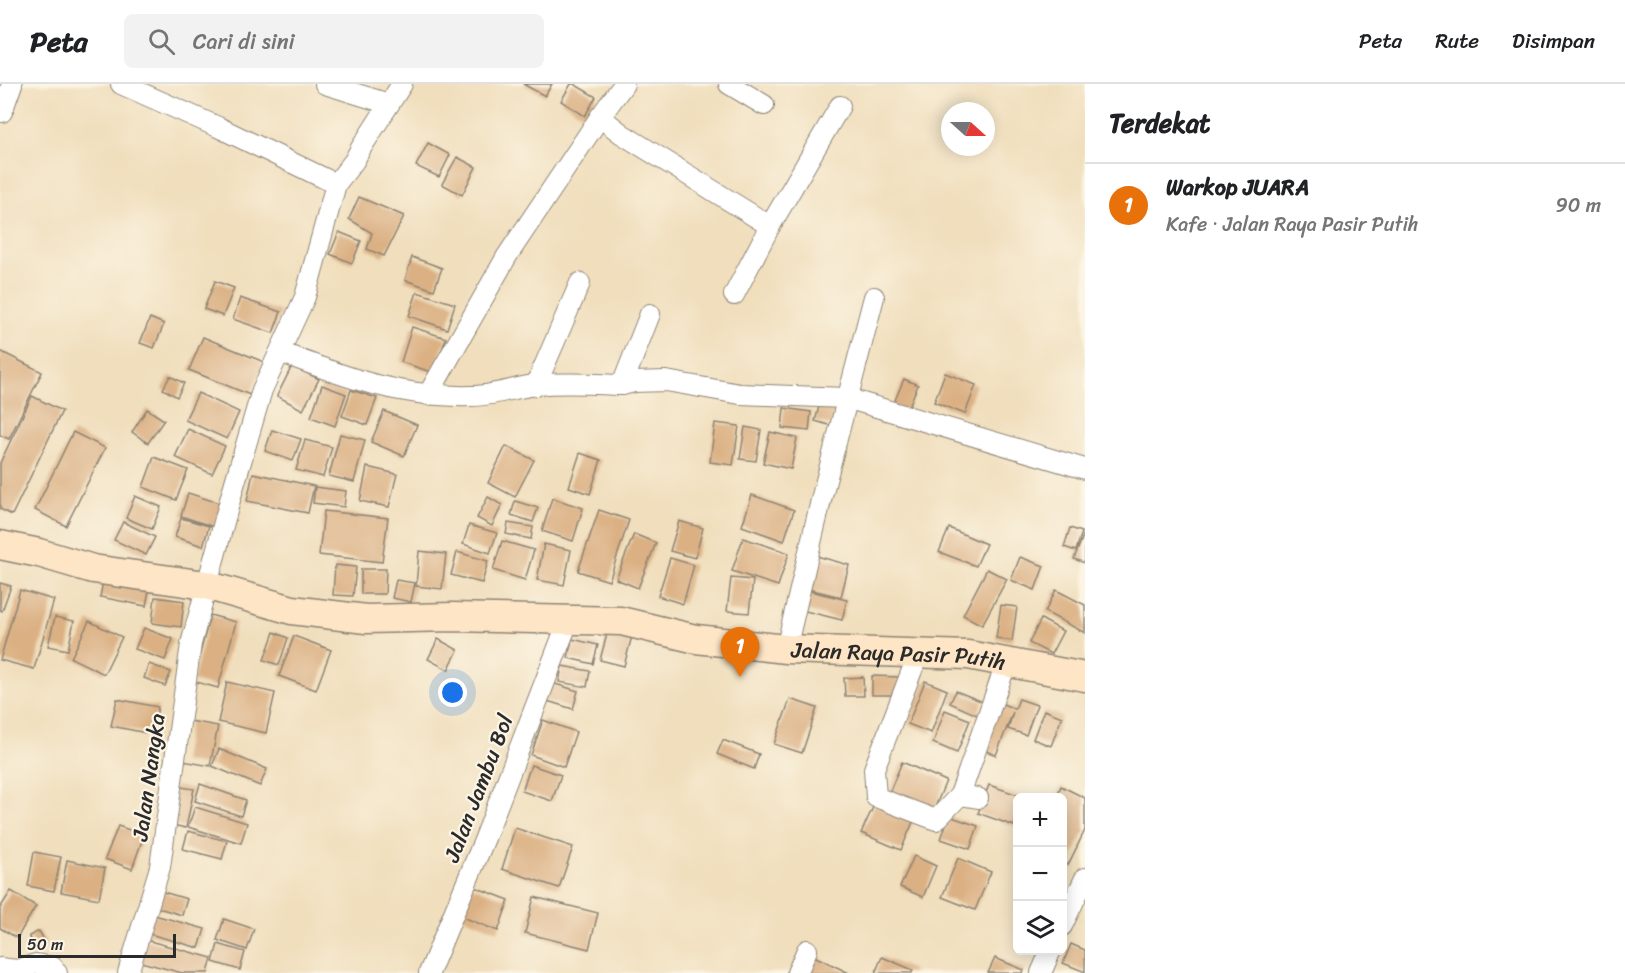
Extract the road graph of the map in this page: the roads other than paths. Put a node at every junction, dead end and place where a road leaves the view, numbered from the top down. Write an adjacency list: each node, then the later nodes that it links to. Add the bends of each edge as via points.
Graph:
1 (12, 84): 10 (street)
2 (121, 84): 12 (street)
3 (325, 84): 7 (street)
4 (402, 84): 7 (street)
5 (624, 84): 11 (street)
6 (729, 84): 8 (street)
7 (389, 104): 12 (street)
8 (764, 105)
9 (840, 106): 13 (street)
10 (2, 112)
11 (600, 117): 13 (street); 21 (street, via 507,256)
12 (336, 184): 18 (street, Jalan Nangka, via 305,297)
13 (770, 226): 15 (street)
14 (579, 283): 19 (street)
15 (734, 294)
16 (874, 297): 22 (street)
17 (650, 314): 20 (street)
18 (280, 352): 21 (street, via 337,374 404,393); 25 (street, Jalan Nangka, via 262,390)
19 (536, 385): 20 (street); 21 (street, via 474,396)
20 (622, 385): 22 (street, via 666,381 740,394)
21 (428, 395)
22 (846, 398): 23 (street); 27 (street)
23 (1085, 469)
24 (0, 545): 25 (street, Jalan Raya Pasir Putih, via 93,569)
25 (206, 585): 26 (street, Jalan Raya Pasir Putih, via 292,610 366,619); 37 (street, Jalan Nangka, via 191,644 160,867)
26 (569, 620): 27 (street, Jalan Raya Pasir Putih, via 621,621 696,639); 38 (street, Jalan Jambu Bol)
27 (786, 649): 28 (street, Jalan Raya Pasir Putih)
28 (919, 652): 29 (street, Jalan Raya Pasir Putih); 29 (street, via 874,769 876,797 936,820 969,797)
29 (1007, 661): 30 (street, Jalan Raya Pasir Putih)
30 (1085, 677)
31 (1085, 878): 32 (street)
32 (1067, 916)
33 (807, 950): 39 (street)
34 (1049, 955): 40 (street)
35 (0, 968): 36 (street, via 17,970 36,964 53,968)
36 (57, 973)
37 (128, 973)
38 (429, 973)
39 (797, 973)
40 (1041, 973)

